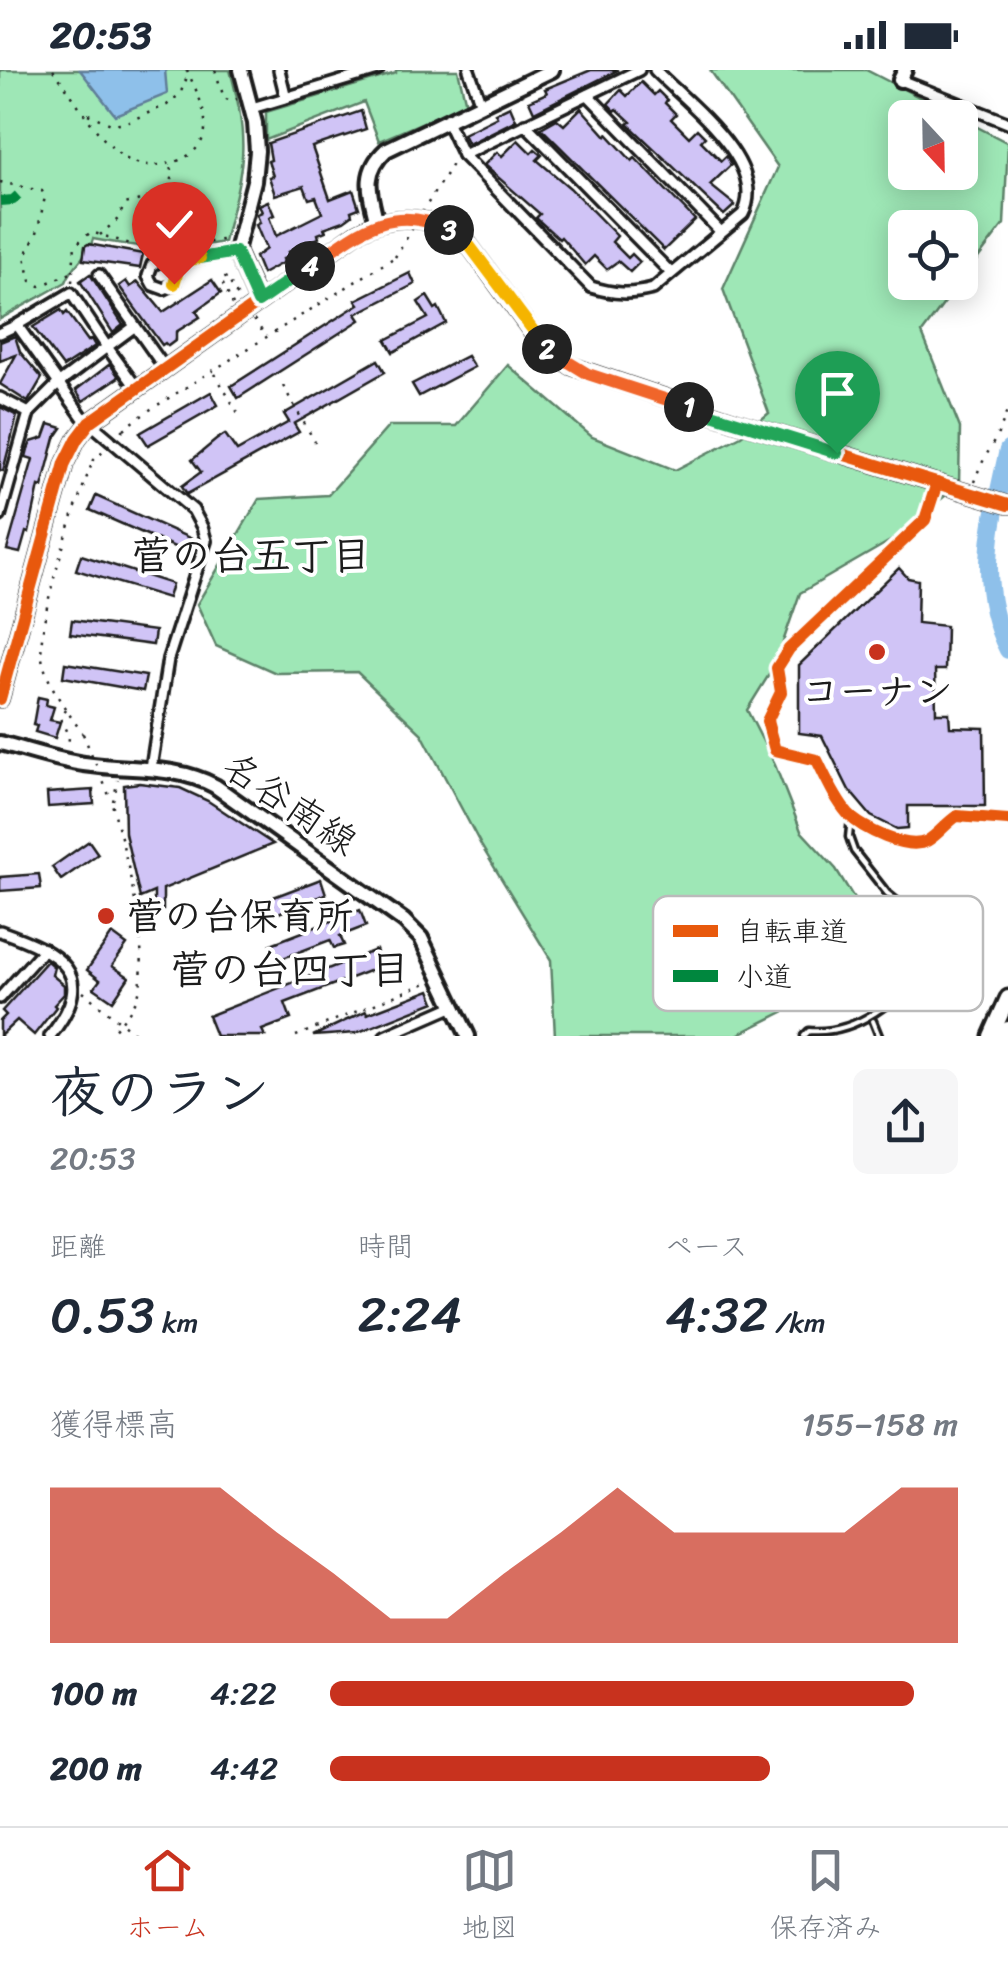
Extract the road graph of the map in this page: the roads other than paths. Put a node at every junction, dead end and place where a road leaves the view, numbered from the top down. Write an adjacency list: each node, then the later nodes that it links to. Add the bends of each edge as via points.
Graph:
1 (240, 70): 11 (street)
2 (278, 70): 10 (street)
3 (378, 70): 10 (street)
4 (470, 70): 12 (street)
5 (552, 70): 12 (street)
6 (639, 70): 9 (street)
7 (655, 70): 18 (street, via 736,153 748,177 744,214)
8 (902, 75): 14 (street)
9 (588, 96): 15 (street); 18 (street)
10 (286, 98): 11 (street)
11 (250, 102): 19 (street, via 257,151)
12 (481, 104): 13 (street)
13 (447, 121): 16 (street); 17 (street, via 375,160 367,184)
14 (1008, 123)
15 (525, 124): 16 (street); 21 (street)
16 (463, 154): 21 (street, via 592,287 635,294)
17 (377, 223): 23 (street); 34 (street, via 422,219 457,234 537,339 571,366)
18 (720, 230): 21 (street)
19 (237, 245): 20 (street); 23 (street)
20 (172, 264)
21 (670, 272)
22 (100, 276): 25 (street)
23 (258, 302): 28 (street)
24 (17, 325): 26 (street); 27 (street, via 71,293); 29 (street)
25 (134, 327): 27 (street); 28 (street)
26 (0, 333)
27 (107, 347): 29 (street); 30 (street)
28 (164, 368): 30 (street)
29 (58, 384): 32 (street); 33 (street)
30 (136, 387): 33 (street)
31 (0, 398): 32 (street)
32 (29, 414): 35 (street)
33 (90, 422): 38 (street, via 65,463); 40 (street, via 193,510 206,542 168,659)
34 (937, 484): 36 (street); 41 (street, via 925,520 777,668 780,692 767,721 775,750 817,760)
35 (3, 491): 37 (street)
36 (1008, 505)
37 (0, 516)
38 (0, 699)
39 (0, 743): 40 (street, 名谷南線, via 88,765)
40 (151, 768): 48 (street, 名谷南線, via 215,786 404,921 421,938)
41 (852, 818): 42 (street, via 895,842 916,844 957,816); 43 (lane, via 854,851)
42 (1008, 820)
43 (889, 896)
44 (0, 931): 45 (street)
45 (44, 948): 46 (street); 52 (street, via 66,967 73,984 70,1010)
46 (0, 998)
47 (1008, 998): 57 (main road)
48 (454, 1006): 53 (street); 54 (street, 名谷南線)
49 (883, 1011): 50 (lane)
50 (873, 1021): 55 (lane, via 845,1034); 56 (lane)
51 (1008, 1029): 58 (main road)
52 (50, 1036)
53 (385, 1036)
54 (468, 1036)
55 (804, 1036)
56 (879, 1036)
57 (991, 1036)
58 (1005, 1036)

